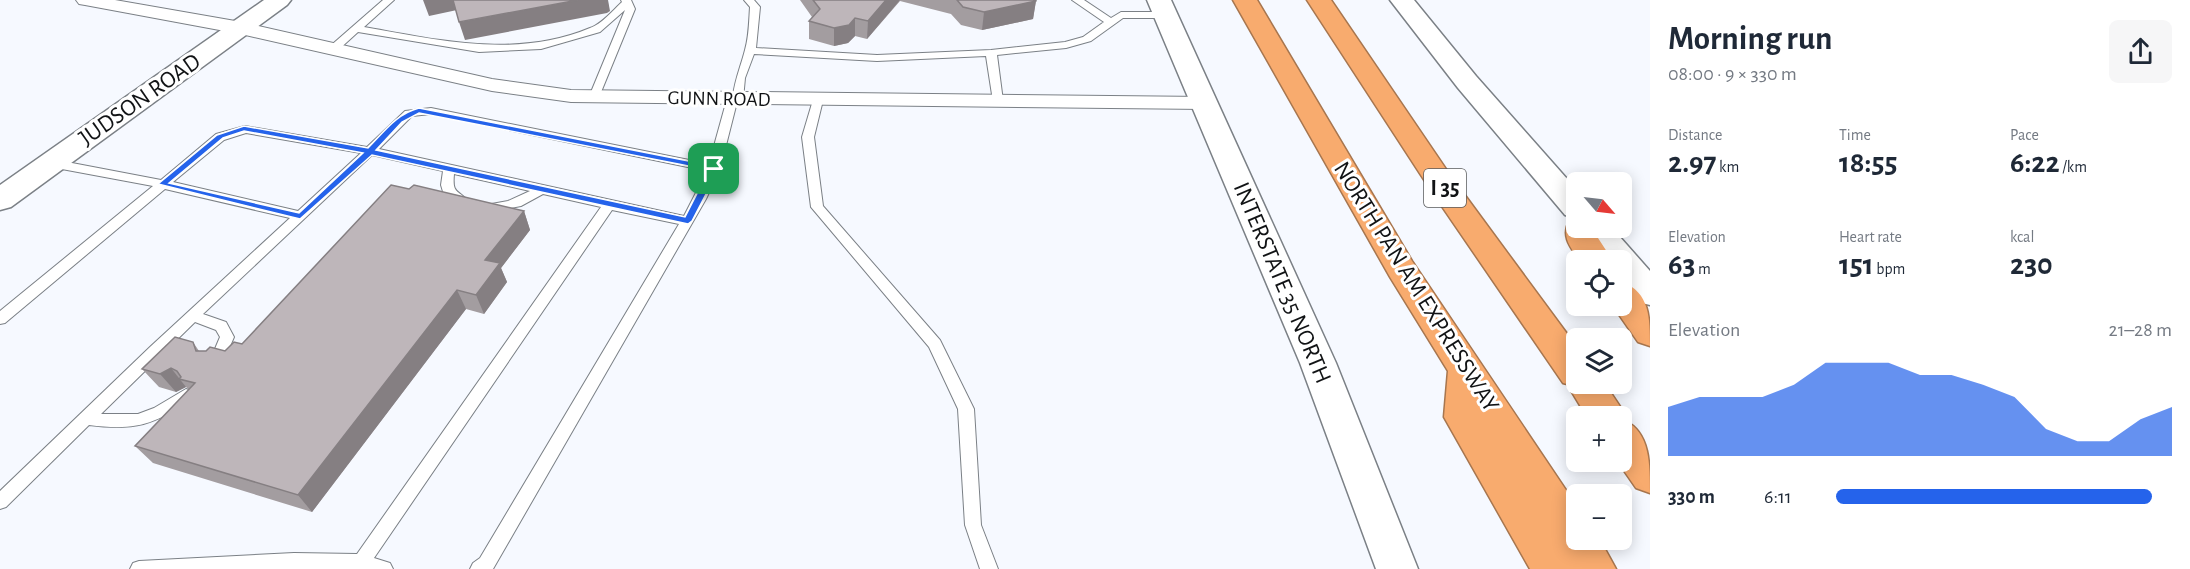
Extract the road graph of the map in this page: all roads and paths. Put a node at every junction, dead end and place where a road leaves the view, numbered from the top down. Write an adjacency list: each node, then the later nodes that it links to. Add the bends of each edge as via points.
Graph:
1 (86, 0): 12 (street, GUNN ROAD)
2 (279, 0): 12 (main road, JUDSON ROAD)
3 (389, 0): 13 (lane)
4 (749, 0): 15 (lane, via 755,7)
5 (1077, 0): 11 (lane)
6 (1245, 0): 43 (highway, NORTH PAN AM EXPRESSWAY, via 1401,269)
7 (1319, 0): 41 (highway, I 35, via 1440,182)
8 (1402, 0): 28 (main road)
9 (626, 1): 13 (lane, via 596,30 541,46 479,49); 17 (lane, via 630,9)
10 (1163, 8): 11 (lane, via 1121,15); 21 (main road, INTERSTATE 35 NORTH)
11 (1111, 22): 16 (lane, via 1087,39 1066,45)
12 (241, 28): 14 (street, GUNN ROAD); 23 (main road, JUDSON ROAD)
13 (355, 29): 14 (lane)
14 (332, 50): 17 (street, GUNN ROAD, via 525,91)
15 (750, 51): 16 (lane, via 877,58); 18 (lane)
16 (991, 53): 20 (lane)
17 (594, 97): 18 (street, GUNN ROAD)
18 (735, 99): 19 (street, GUNN ROAD); 25 (lane)
19 (818, 100): 20 (street, GUNN ROAD); 53 (lane, via 808,137 817,207 935,344 966,409 973,525)
20 (998, 101): 21 (street, GUNN ROAD)
21 (1205, 103): 54 (main road, INTERSTATE 35 NORTH, via 1318,363)
22 (370, 152): 24 (lane); 25 (lane, via 399,120 419,110); 26 (lane, via 244,129 220,137); 33 (lane)
23 (51, 163): 26 (lane); 29 (main road, JUDSON ROAD)
24 (449, 169): 27 (lane); 30 (lane, via 450,195)
25 (714, 169): 34 (lane)
26 (162, 184): 33 (lane); 39 (lane)
27 (541, 190): 31 (lane); 32 (lane, via 507,207)
28 (1566, 196)
29 (0, 200)
30 (465, 202)
31 (609, 205): 34 (lane); 49 (lane)
32 (488, 208)
33 (300, 216): 38 (lane)
34 (688, 221): 52 (lane, via 486,564)
35 (1602, 238): 36 (main road)
36 (1650, 293)
37 (1632, 308): 40 (highway)
38 (192, 316): 42 (lane, via 221,326 227,337); 45 (lane)
39 (0, 319)
40 (1650, 333)
41 (1566, 359)
42 (216, 363)
43 (1466, 369): 55 (highway, via 1463,417); 56 (highway, NORTH PAN AM EXPRESSWAY)
44 (186, 395): 45 (lane, via 143,420 120,423)
45 (85, 418): 48 (lane)
46 (1632, 450): 47 (highway)
47 (1650, 476)
48 (0, 501)
49 (361, 562): 50 (lane, via 294,561); 51 (lane)
50 (138, 569)
51 (384, 569)
52 (479, 569)
53 (989, 569)
54 (1397, 569)
55 (1553, 569)
56 (1595, 569)

